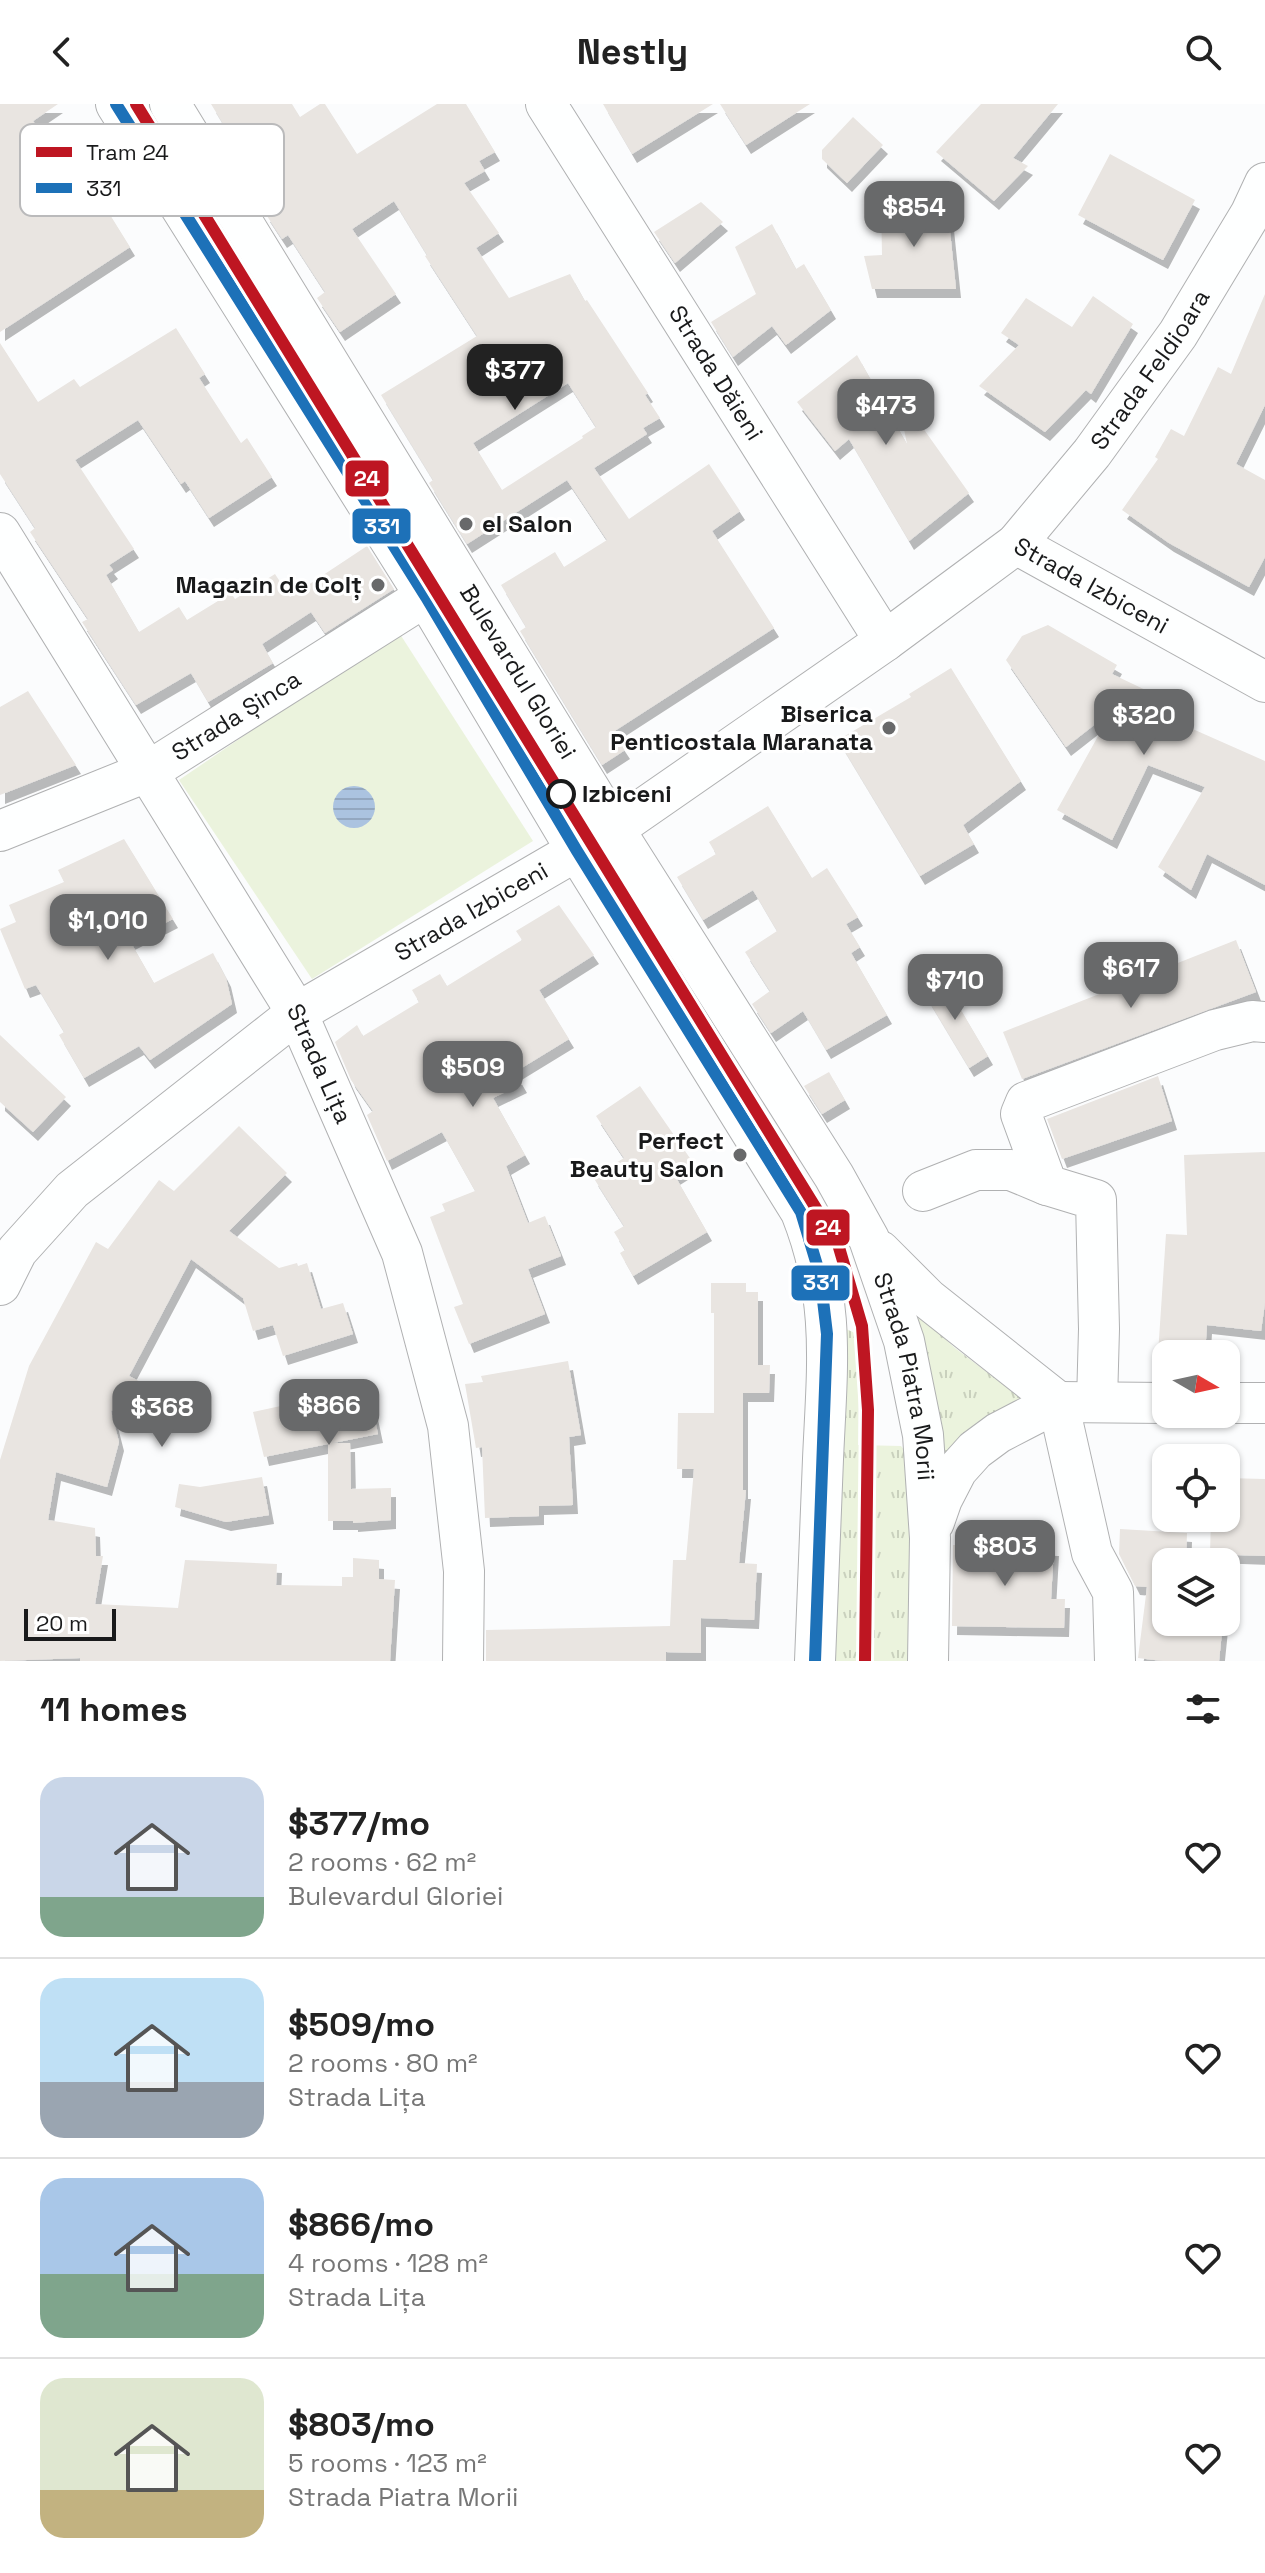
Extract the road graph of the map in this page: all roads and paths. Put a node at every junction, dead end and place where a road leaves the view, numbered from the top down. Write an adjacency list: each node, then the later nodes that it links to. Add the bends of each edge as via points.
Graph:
1 (116, 104): 4 (street, Bulevardul Gloriei)
2 (170, 104): 5 (street, Bulevardul Gloriei)
3 (546, 104): 12 (street, Strada Dăieni)
4 (130, 124)
5 (181, 124)
6 (1260, 205): 10 (street, Strada Feldioara, via 1178,334 1092,453)
7 (192, 216): 11 (street, Bulevardul Gloriei)
8 (233, 216): 11 (street, Bulevardul Gloriei)
9 (0, 533): 14 (street, Strada Lița)
10 (1016, 544): 12 (street, Strada Izbiceni); 13 (street, Strada Izbiceni)
11 (442, 586): 14 (street, Strada Șinca); 15 (street, Bulevardul Gloriei); 17 (street, Bulevardul Gloriei)
12 (885, 641): 15 (street, Strada Izbiceni)
13 (1265, 682)
14 (149, 771): 16 (street, Strada Șinca); 18 (street, Strada Lița)
15 (614, 829): 17 (street, Strada Izbiceni); 22 (street, Bulevardul Gloriei)
16 (0, 831)
17 (577, 851): 18 (street, Strada Izbiceni); 23 (street, Bulevardul Gloriei, via 787,1188)
18 (297, 1013): 24 (street, Strada Izbiceni, via 72,1190); 30 (street, Strada Lița, via 402,1253 448,1426 464,1571)
19 (1265, 1022): 20 (street, via 1215,1030 1026,1102 1021,1114)
20 (1047, 1185): 21 (street, via 1011,1170 976,1170); 25 (street, via 1096,1200 1099,1329)
21 (923, 1191)
22 (869, 1239): 23 (street, Strada Piatra Morii); 25 (street, Strada Piatra Morii, via 928,1299); 29 (street, Strada Piatra Morii, via 914,1380)
23 (815, 1246): 31 (street, via 828,1338)
24 (6, 1262)
25 (1077, 1402): 26 (street); 29 (street, via 998,1433 975,1450 942,1499); 33 (street, via 1092,1553 1113,1592)
26 (1152, 1403)
27 (1240, 1403): 28 (street)
28 (1265, 1403)
29 (930, 1538): 32 (street, Strada Piatra Morii)
30 (463, 1661)
31 (815, 1661)
32 (928, 1661)
33 (1115, 1661)

